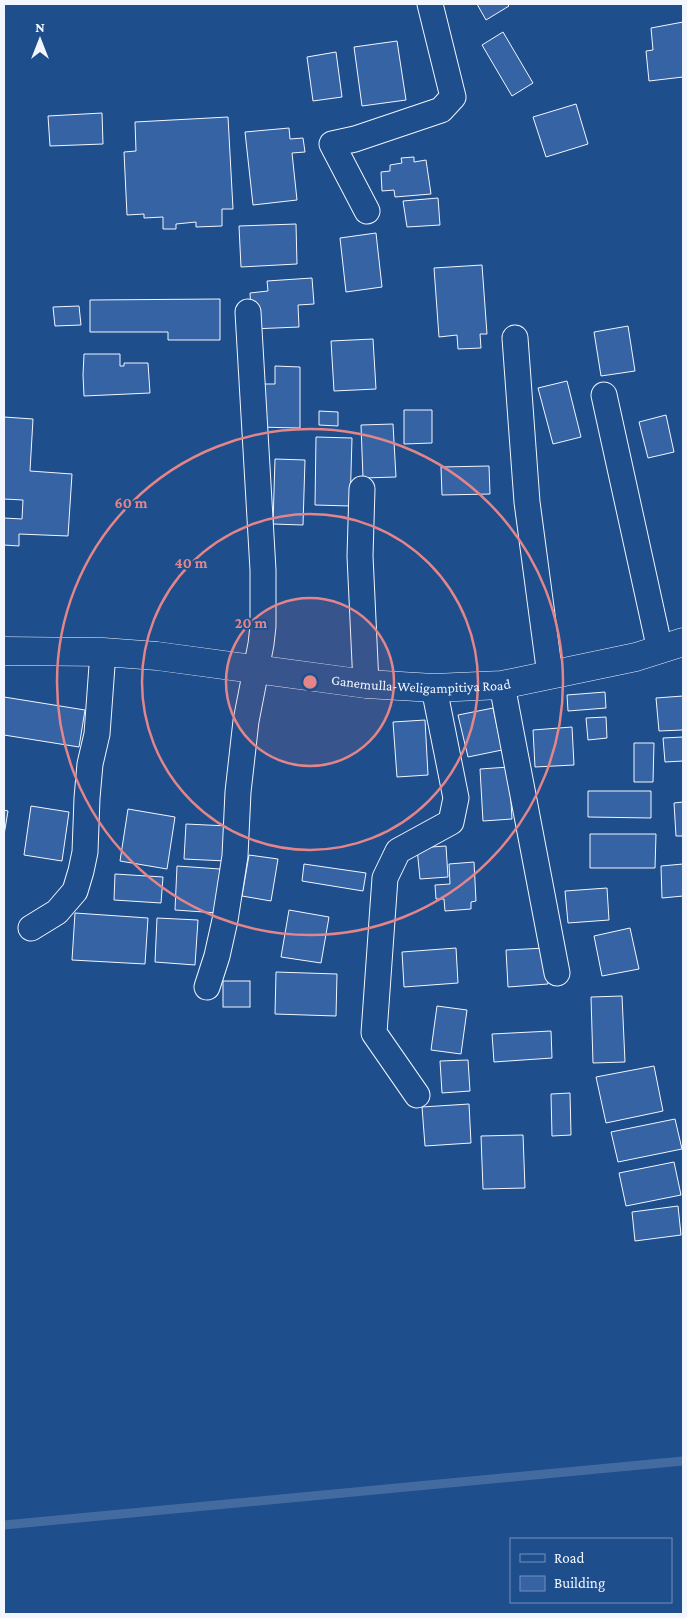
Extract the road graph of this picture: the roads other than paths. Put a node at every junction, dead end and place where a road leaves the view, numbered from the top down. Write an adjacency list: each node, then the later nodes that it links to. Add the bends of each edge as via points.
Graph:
1 (430, 4): 2 (street, via 453,97 441,110 332,144)
2 (367, 211)
3 (248, 312): 10 (street, via 263,580 262,626)
4 (514, 338): 11 (street, via 527,502)
5 (604, 394): 7 (street)
6 (362, 489): 12 (street, via 360,556)
7 (671, 646): 11 (street, Ganemulla-Weligampitiya Road)
8 (4, 651): 9 (street, Ganemulla-Weligampitiya Road)
9 (103, 652): 10 (street, Ganemulla-Weligampitiya Road); 15 (street, via 98,734 90,764 81,871 75,891 57,912)
10 (256, 668): 12 (street, Ganemulla-Weligampitiya Road); 17 (street, via 238,792 235,856 218,956)
11 (550, 675): 13 (street, Ganemulla-Weligampitiya Road)
12 (366, 684): 14 (street, Ganemulla-Weligampitiya Road)
13 (502, 685): 14 (street, Ganemulla-Weligampitiya Road); 16 (street)
14 (434, 688): 18 (street, via 456,798 451,822 398,851 385,878 374,1033)
15 (31, 928)
16 (557, 974)
17 (207, 987)
18 (417, 1094)

